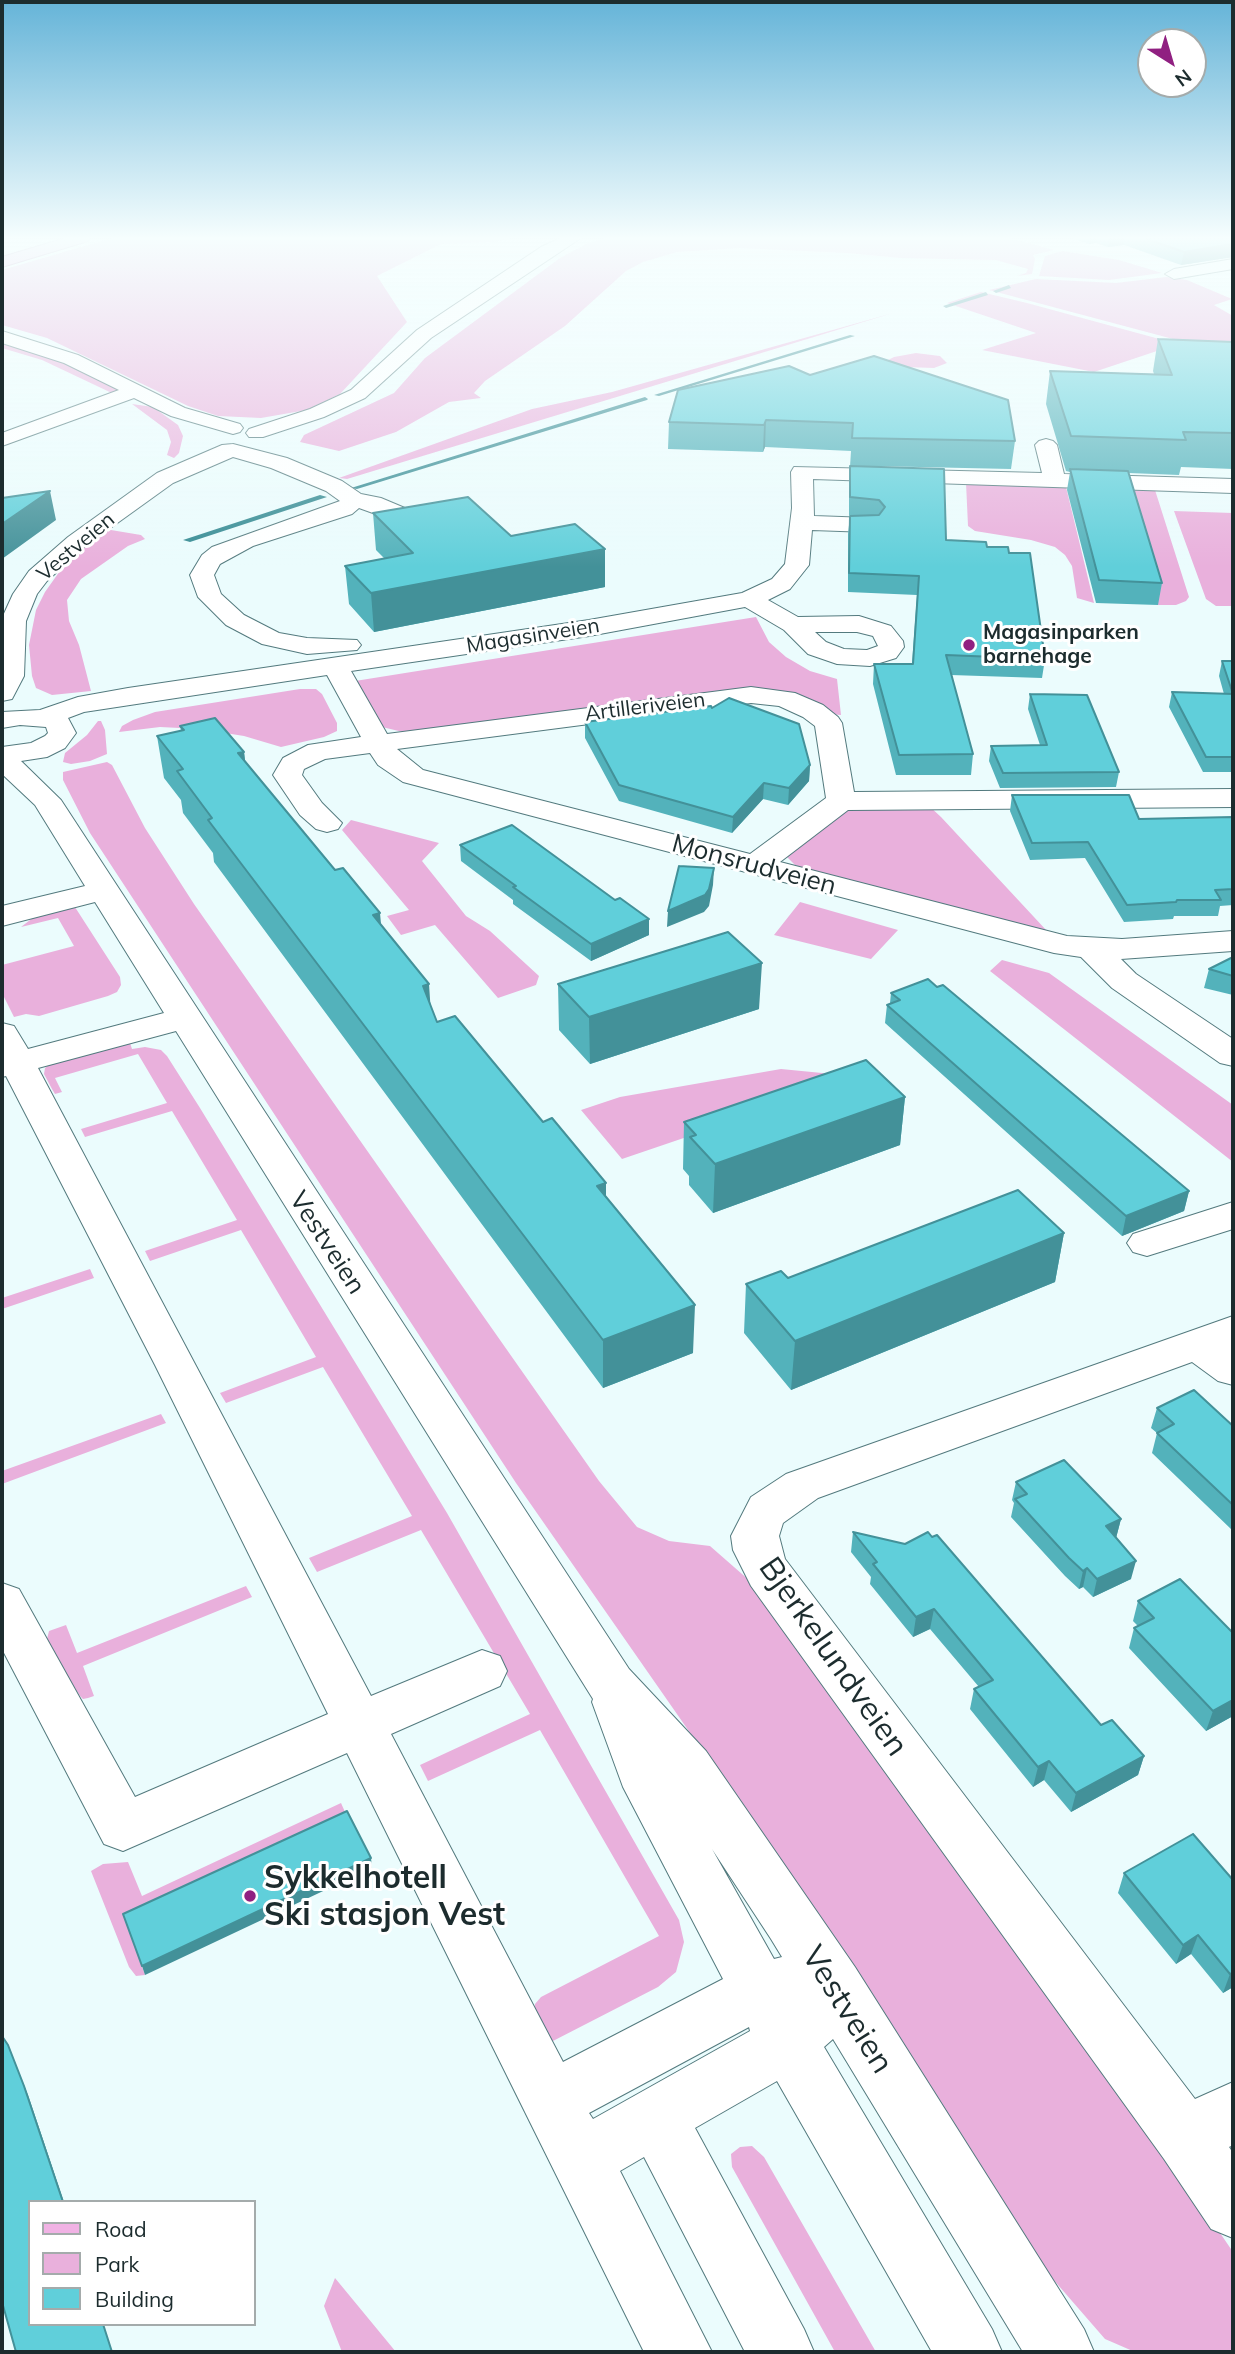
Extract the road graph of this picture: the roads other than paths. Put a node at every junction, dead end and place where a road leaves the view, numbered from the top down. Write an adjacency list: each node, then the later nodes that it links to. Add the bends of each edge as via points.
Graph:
1 (36, 348): 3 (street)
2 (409, 348): 6 (street, Vestveien, via 350,399)
3 (138, 390): 4 (street); 5 (street)
4 (178, 412): 7 (street); 8 (street)
5 (4, 437)
6 (257, 437): 8 (street, Vestveien); 10 (street)
7 (197, 442): 8 (street, Vestveien, via 211,450); 11 (street, Vestveien)
8 (232, 443): 10 (street); 11 (street, Vestveien)
9 (1046, 445): 12 (street)
10 (279, 463): 14 (street, via 334,486)
11 (165, 478): 22 (street, Vestveien, via 76,542 30,585 13,621)
12 (1054, 480): 13 (street); 15 (street, Magasinveien, via 802,472)
13 (1233, 486)
14 (354, 500): 16 (street); 19 (street, via 344,509 220,552 202,575 210,597 254,632 307,646 373,641)
15 (802, 523): 17 (street); 18 (street, Magasinveien, via 794,572 775,588)
16 (423, 524)
17 (869, 525)
18 (749, 599): 20 (street); 21 (street, Magasinveien)
19 (513, 616)
20 (793, 625)
21 (335, 666): 24 (street, Magasinveien, via 163,692); 25 (street, Monsrudveien)
22 (6, 684): 24 (street, Vestveien)
23 (2, 720): 24 (street)
24 (48, 728): 26 (street, Vestveien, via 23,754); 28 (street)
25 (378, 743): 29 (street, Artilleriveien, via 751,695 785,699 828,723); 30 (street, via 318,751 289,769 291,783); 31 (street, Monsrudveien, via 393,765 413,776)
26 (2, 757): 28 (street, Vestveien)
27 (1233, 798): 29 (street)
28 (46, 800): 32 (street, Vestveien)
29 (841, 801): 31 (street)
30 (327, 823)
31 (756, 865): 35 (street, Monsrudveien, via 997,930)
32 (103, 891): 33 (street); 36 (street, Vestveien)
33 (2, 916)
34 (1233, 941): 35 (street, Monsrudveien)
35 (1092, 949): 38 (street, via 1124,981)
36 (178, 1009): 37 (street, via 71,1050); 44 (street, Vestveien)
37 (7, 1052): 45 (street)
38 (1233, 1055)
39 (1233, 1215): 40 (street)
40 (1147, 1243)
41 (1221, 1348): 50 (street, Bjerkelundveien, via 802,1486 767,1510 755,1536 768,1572)
42 (2, 1603): 45 (street, via 122,1827)
43 (482, 1671): 45 (street)
44 (611, 1684): 46 (street, Vestveien, via 687,1767); 47 (street, Vestveien, via 649,1787)
45 (360, 1723): 48 (street)
46 (835, 1987): 47 (street, via 816,2015); 56 (street, Vestveien)
47 (774, 2016): 48 (street); 49 (street); 55 (street, Vestveien)
48 (552, 2100): 51 (street)
49 (656, 2117): 51 (street); 54 (street)
50 (1210, 2125): 52 (street, Bjerkelundveien)
51 (582, 2159): 53 (street)
52 (1233, 2207)
53 (679, 2352)
54 (781, 2352)
55 (969, 2352)
56 (1061, 2352)

